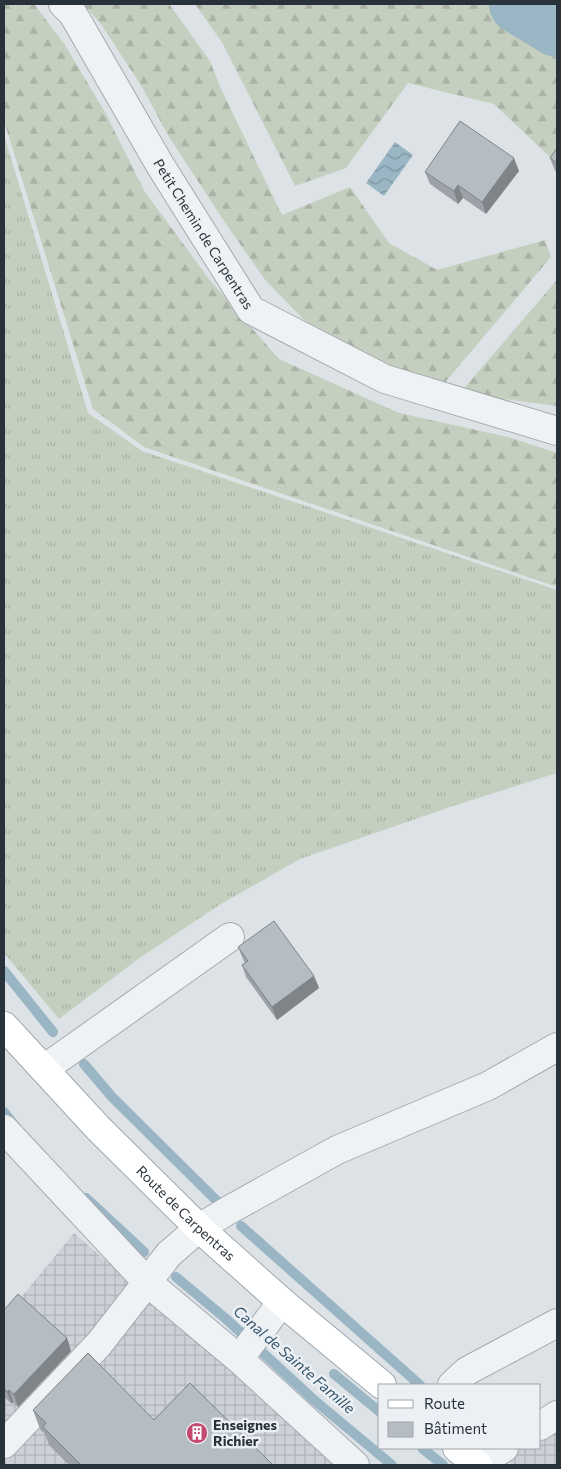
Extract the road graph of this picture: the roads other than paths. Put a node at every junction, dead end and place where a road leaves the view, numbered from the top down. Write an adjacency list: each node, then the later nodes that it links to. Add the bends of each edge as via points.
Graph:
1 (63, 4): 2 (street, Petit Chemin de Carpentras, via 73,14 160,165 252,310 385,378)
2 (557, 431)
3 (230, 937): 8 (street)
4 (4, 1026): 8 (main road, Route de Carpentras)
5 (557, 1047): 7 (street)
6 (557, 1057): 7 (street)
7 (527, 1064): 10 (street, via 488,1086 336,1150)
8 (44, 1069): 10 (main road, Route de Carpentras)
9 (4, 1129): 11 (street)
10 (199, 1228): 11 (street, via 169,1254); 12 (main road, Route de Carpentras)
11 (147, 1282): 14 (street); 19 (street, via 99,1344)
12 (282, 1302): 14 (street); 15 (main road, Route de Carpentras)
13 (557, 1323): 16 (street, via 467,1371)
14 (239, 1359): 22 (street)
15 (381, 1384)
16 (453, 1384)
17 (557, 1415): 18 (street)
18 (541, 1425)
19 (4, 1444)
20 (501, 1449): 21 (street)
21 (471, 1459)
22 (356, 1465)

